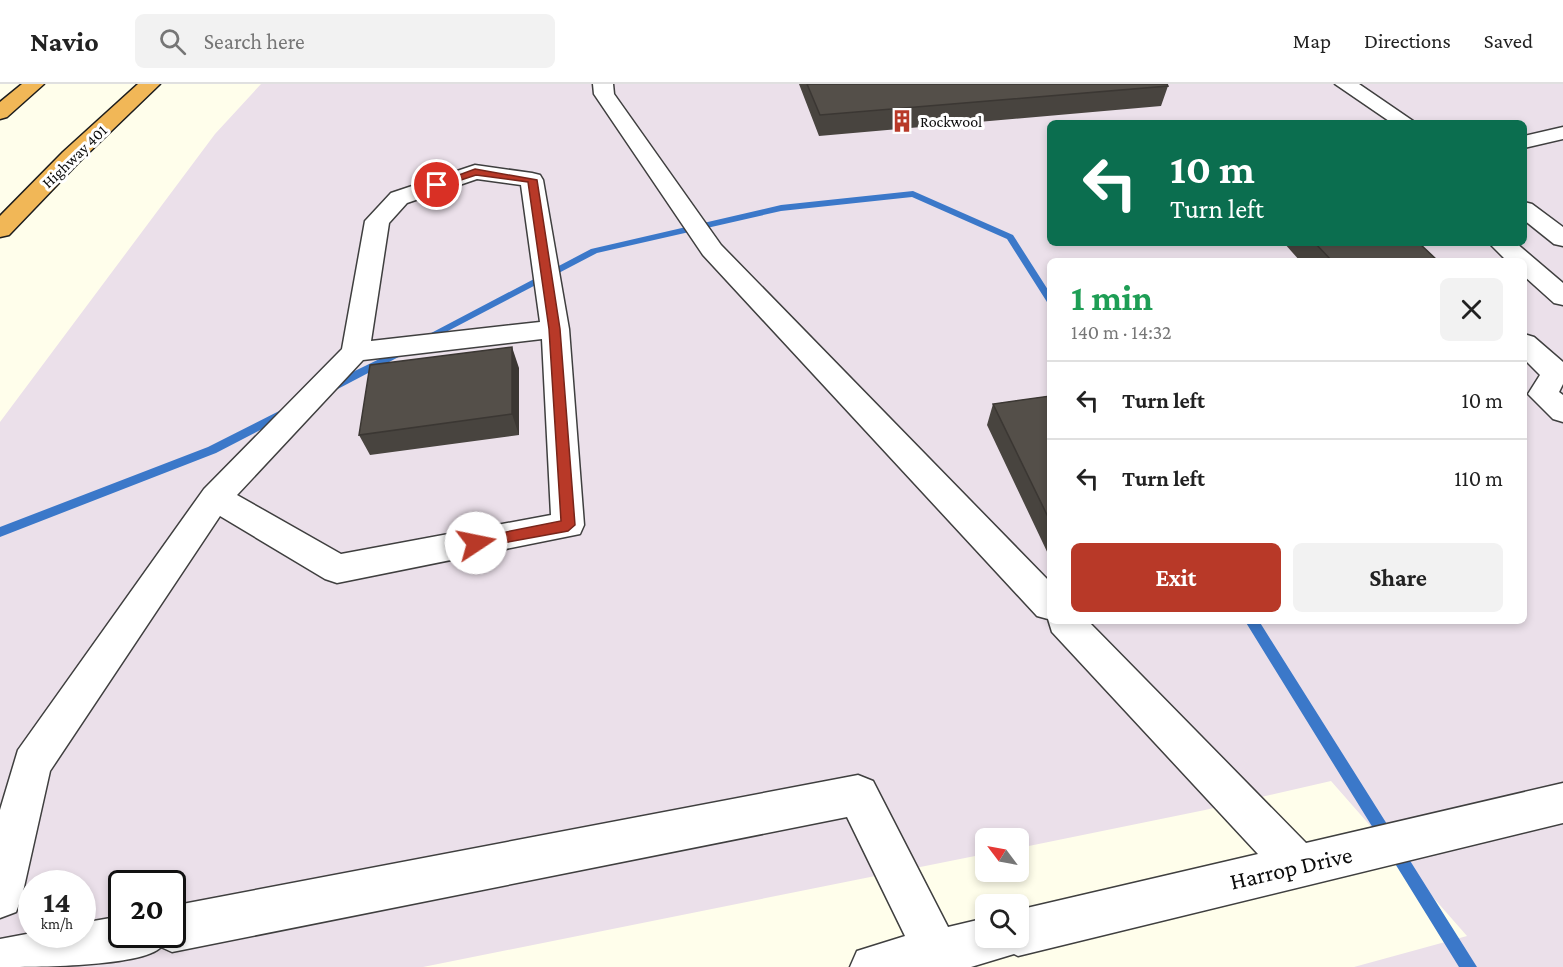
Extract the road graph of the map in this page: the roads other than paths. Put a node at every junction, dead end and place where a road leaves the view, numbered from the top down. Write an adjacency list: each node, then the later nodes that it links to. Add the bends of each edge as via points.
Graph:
1 (34, 84): 5 (highway)
2 (150, 84): 10 (highway, Highway 401)
3 (603, 84): 22 (street, via 604,94 712,250)
4 (1345, 84): 6 (street)
5 (0, 113)
6 (1401, 120)
7 (1563, 133): 8 (street)
8 (1527, 141)
9 (1527, 211): 11 (street)
10 (0, 230)
11 (1563, 240)
12 (1504, 246): 13 (street)
13 (1518, 258)
14 (1527, 266): 15 (street)
15 (1563, 297)
16 (555, 329): 18 (street); 18 (street, via 532,180 475,172 399,198 377,221); 21 (street, via 568,525 337,569)
17 (1527, 345): 19 (street)
18 (355, 352): 21 (street)
19 (1559, 372): 20 (street, via 1544,394)
20 (1563, 412)
21 (215, 498): 26 (street, via 32,764)
22 (1047, 602)
23 (1068, 624): 25 (street)
24 (1557, 813): 25 (street, Harrop Drive)
25 (1299, 866): 28 (street, Harrop Drive)
26 (0, 896)
27 (186, 926): 31 (street, via 858,795)
28 (1029, 930)
29 (108, 941): 32 (street)
30 (975, 943): 31 (street)
31 (937, 952): 33 (street)
32 (0, 962)
33 (873, 967)

